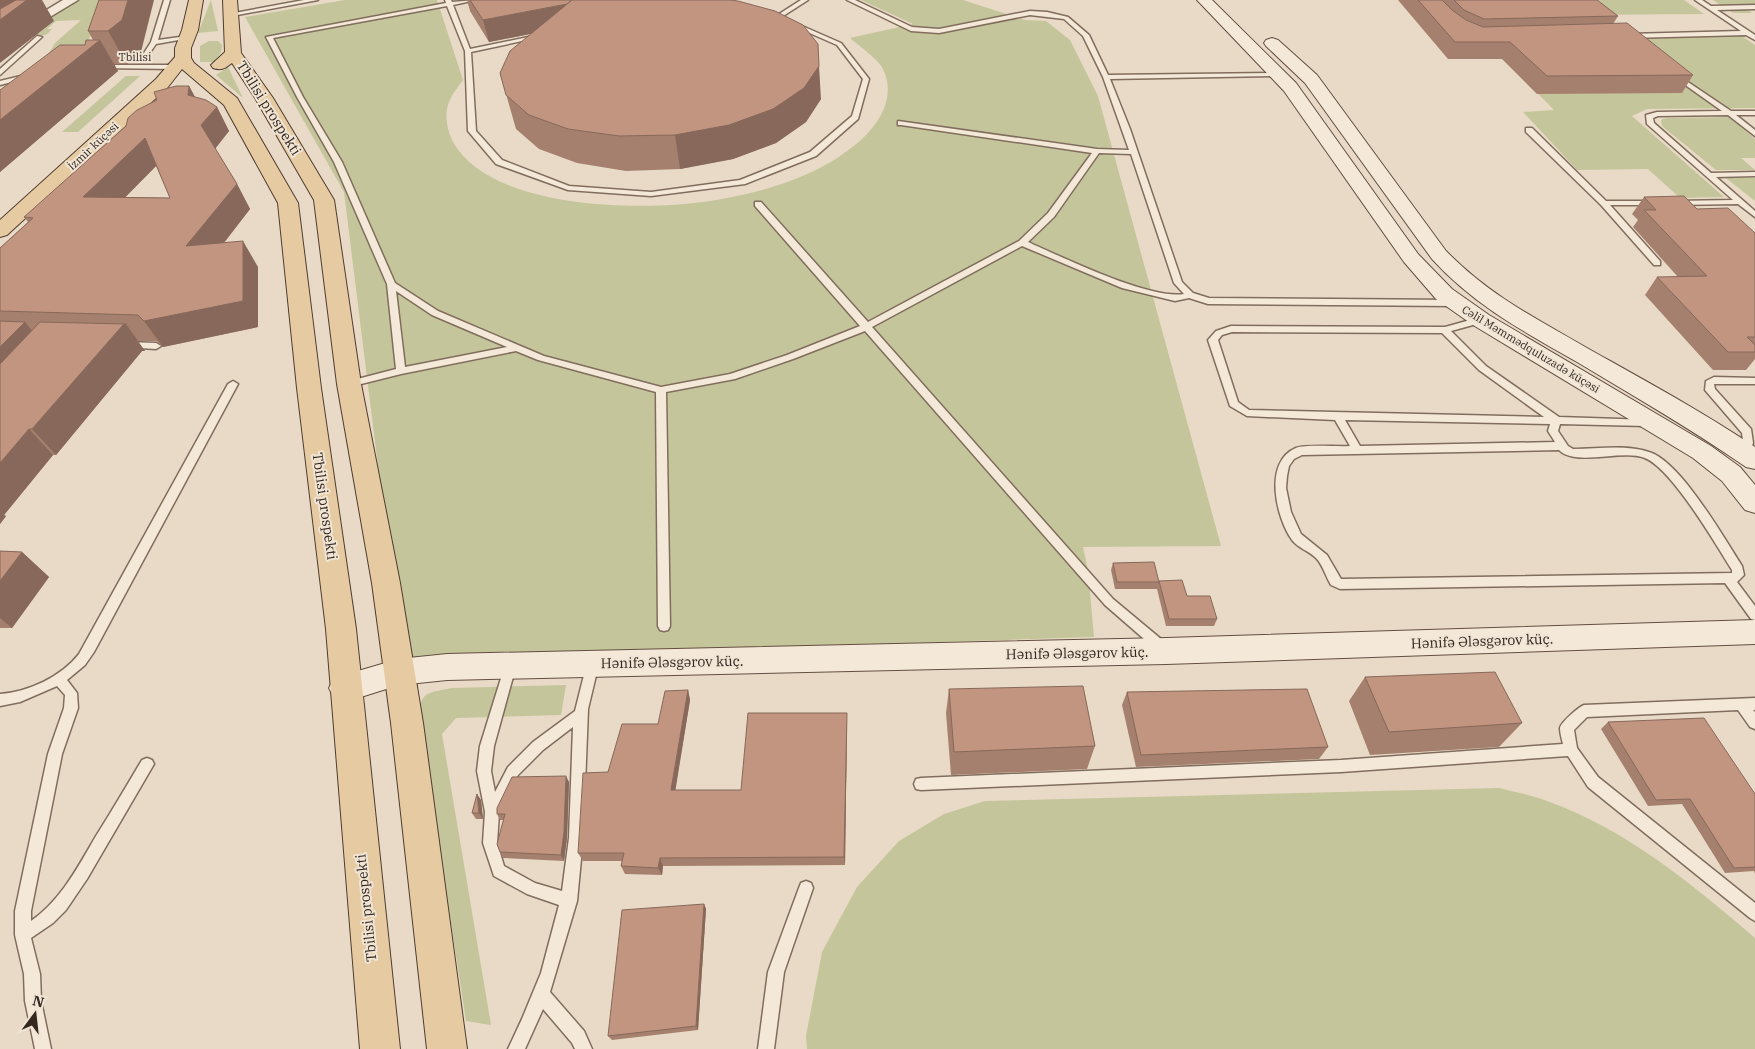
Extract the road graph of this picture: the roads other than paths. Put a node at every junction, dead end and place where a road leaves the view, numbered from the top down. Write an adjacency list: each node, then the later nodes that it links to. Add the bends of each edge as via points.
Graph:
1 (72, 0): 23 (street)
2 (167, 0): 22 (lane)
3 (196, 0): 26 (main road)
4 (315, 0): 12 (lane)
5 (472, 0): 11 (lane)
6 (805, 0): 16 (lane)
7 (850, 0): 32 (lane, via 911,29 927,31 1019,14 1066,18 1086,35)
8 (1204, 0): 30 (main road, Cəlil Məmmədquluzadə küçəsi)
9 (1225, 0): 53 (main road, Cəlil Məmmədquluzadə küçəsi, via 1311,79 1439,255)
10 (1698, 0): 14 (lane)
11 (449, 2): 24 (lane); 51 (lane, via 269,37 338,162)
12 (231, 7): 26 (main road, Tbilisi prospekti)
13 (1755, 7): 14 (lane)
14 (1710, 8): 17 (lane)
15 (769, 16): 16 (lane)
16 (778, 17): 24 (lane, via 838,44 855,65 866,80 855,117 813,154 742,182 652,194 568,188 499,162 472,131)
17 (1747, 33): 19 (lane); 21 (lane)
18 (548, 36): 24 (lane)
19 (1621, 36)
20 (39, 37): 28 (lane)
21 (1755, 38)
22 (154, 42): 25 (lane); 26 (lane)
23 (0, 43)
24 (468, 51)
25 (147, 53)
26 (204, 63): 27 (lane, Tbilisi); 48 (main road, İzmir küçəsi, via 162,83); 64 (main road, Tbilisi prospekti, via 264,98 324,200); 83 (main road, Tbilisi prospekti, via 288,203 341,629)
27 (98, 67)
28 (0, 73)
29 (36, 74): 33 (lane)
30 (1279, 74): 32 (lane); 54 (main road, Cəlil Məmmədquluzadə küçəsi, via 1411,258)
31 (1675, 76): 35 (lane)
32 (1106, 77): 41 (lane)
33 (0, 83): 34 (lane)
34 (10, 89)
35 (1729, 113): 36 (lane); 39 (lane); 43 (lane, via 1649,116 1651,124)
36 (1755, 113)
37 (901, 123): 40 (lane)
38 (1529, 130): 45 (lane)
39 (1755, 134)
40 (1097, 151): 41 (lane); 49 (lane, via 1051,215)
41 (1134, 152): 52 (lane, via 1178,283)
42 (1755, 174): 43 (lane)
43 (1711, 175): 44 (lane)
44 (1740, 202): 45 (lane); 47 (lane)
45 (1604, 203): 50 (lane)
46 (758, 204): 56 (lane)
47 (1755, 215)
48 (0, 231)
49 (1022, 243): 52 (lane, via 1134,289 1166,298); 56 (lane)
50 (1657, 263)
51 (391, 284): 60 (lane, via 435,313); 61 (lane)
52 (1190, 295): 54 (lane, via 1208,301)
53 (1482, 295): 54 (main road); 66 (main road, Cəlil Məmmədquluzadə küçəsi)
54 (1456, 303): 55 (main road, Cəlil Məmmədquluzadə küçəsi)
55 (1481, 320): 57 (lane); 69 (main road, Cəlil Məmmədquluzadə küçəsi)
56 (866, 327): 65 (lane, via 732,377); 78 (lane, via 1109,602)
57 (1445, 330): 67 (lane, via 1231,329 1219,332 1213,340 1234,404 1247,413); 68 (lane, via 1458,348)
58 (117, 345): 59 (lane)
59 (156, 346)
60 (517, 348): 61 (lane); 65 (lane, via 541,358)
61 (401, 371): 64 (lane)
62 (1754, 381): 72 (lane, via 1714,380 1709,383 1710,390 1747,432)
63 (233, 384): 82 (lane, via 98,634 80,662)
64 (349, 384): 81 (main road, Tbilisi prospekti)
65 (661, 390): 76 (lane)
66 (1680, 412): 69 (main road); 72 (main road, Cəlil Məmmədquluzadə küçəsi)
67 (1338, 416): 68 (lane); 71 (lane)
68 (1556, 420): 69 (lane); 70 (lane, via 1553,432)
69 (1654, 422): 73 (main road, Cəlil Məmmədquluzadə küçəsi, via 1731,474)
70 (1562, 446): 71 (lane); 74 (lane, via 1571,453 1636,453 1660,460 1675,476 1738,568 1735,578)
71 (1357, 450): 74 (lane, via 1300,451 1286,461 1280,478 1294,534 1324,559 1335,582 1340,584)
72 (1746, 454)
73 (1755, 503)
74 (1728, 578): 75 (lane)
75 (1755, 615)
76 (664, 626)
77 (1755, 632): 78 (main road, Hənifə Ələsgərov küç.)
78 (1166, 651): 79 (main road, Hənifə Ələsgərov küç.)
79 (594, 664): 80 (main road, Hənifə Ələsgərov küç.); 86 (lane)
80 (510, 665): 81 (main road, Hənifə Ələsgərov küç.); 91 (lane, via 487,746 484,771)
81 (399, 672): 83 (main road, Hənifə Ələsgərov küç.); 99 (main road, Tbilisi prospekti)
82 (58, 679): 84 (lane, via 34,691); 95 (lane, via 71,693 71,708 55,754 23,911)
83 (344, 688): 98 (main road, Tbilisi prospekti)
84 (0, 700)
85 (1749, 704): 87 (lane); 88 (lane, via 1584,711 1567,728)
86 (581, 714): 91 (lane, via 538,746 513,771); 93 (lane, via 576,838)
87 (1755, 723)
88 (1571, 750): 90 (lane, via 1340,766); 94 (lane, via 1593,782)
89 (147, 764): 95 (lane, via 61,905)
90 (920, 784)
91 (492, 812): 93 (lane, via 490,843 499,871 532,889)
92 (806, 888): 102 (lane, via 776,972)
93 (569, 901): 96 (lane)
94 (1755, 914)
95 (23, 935): 97 (lane, via 32,974 32,1001)
96 (541, 994): 100 (lane); 101 (lane, via 578,1037)
97 (43, 1049)
98 (380, 1049)
99 (447, 1049)
100 (516, 1049)
101 (584, 1049)
102 (766, 1049)

